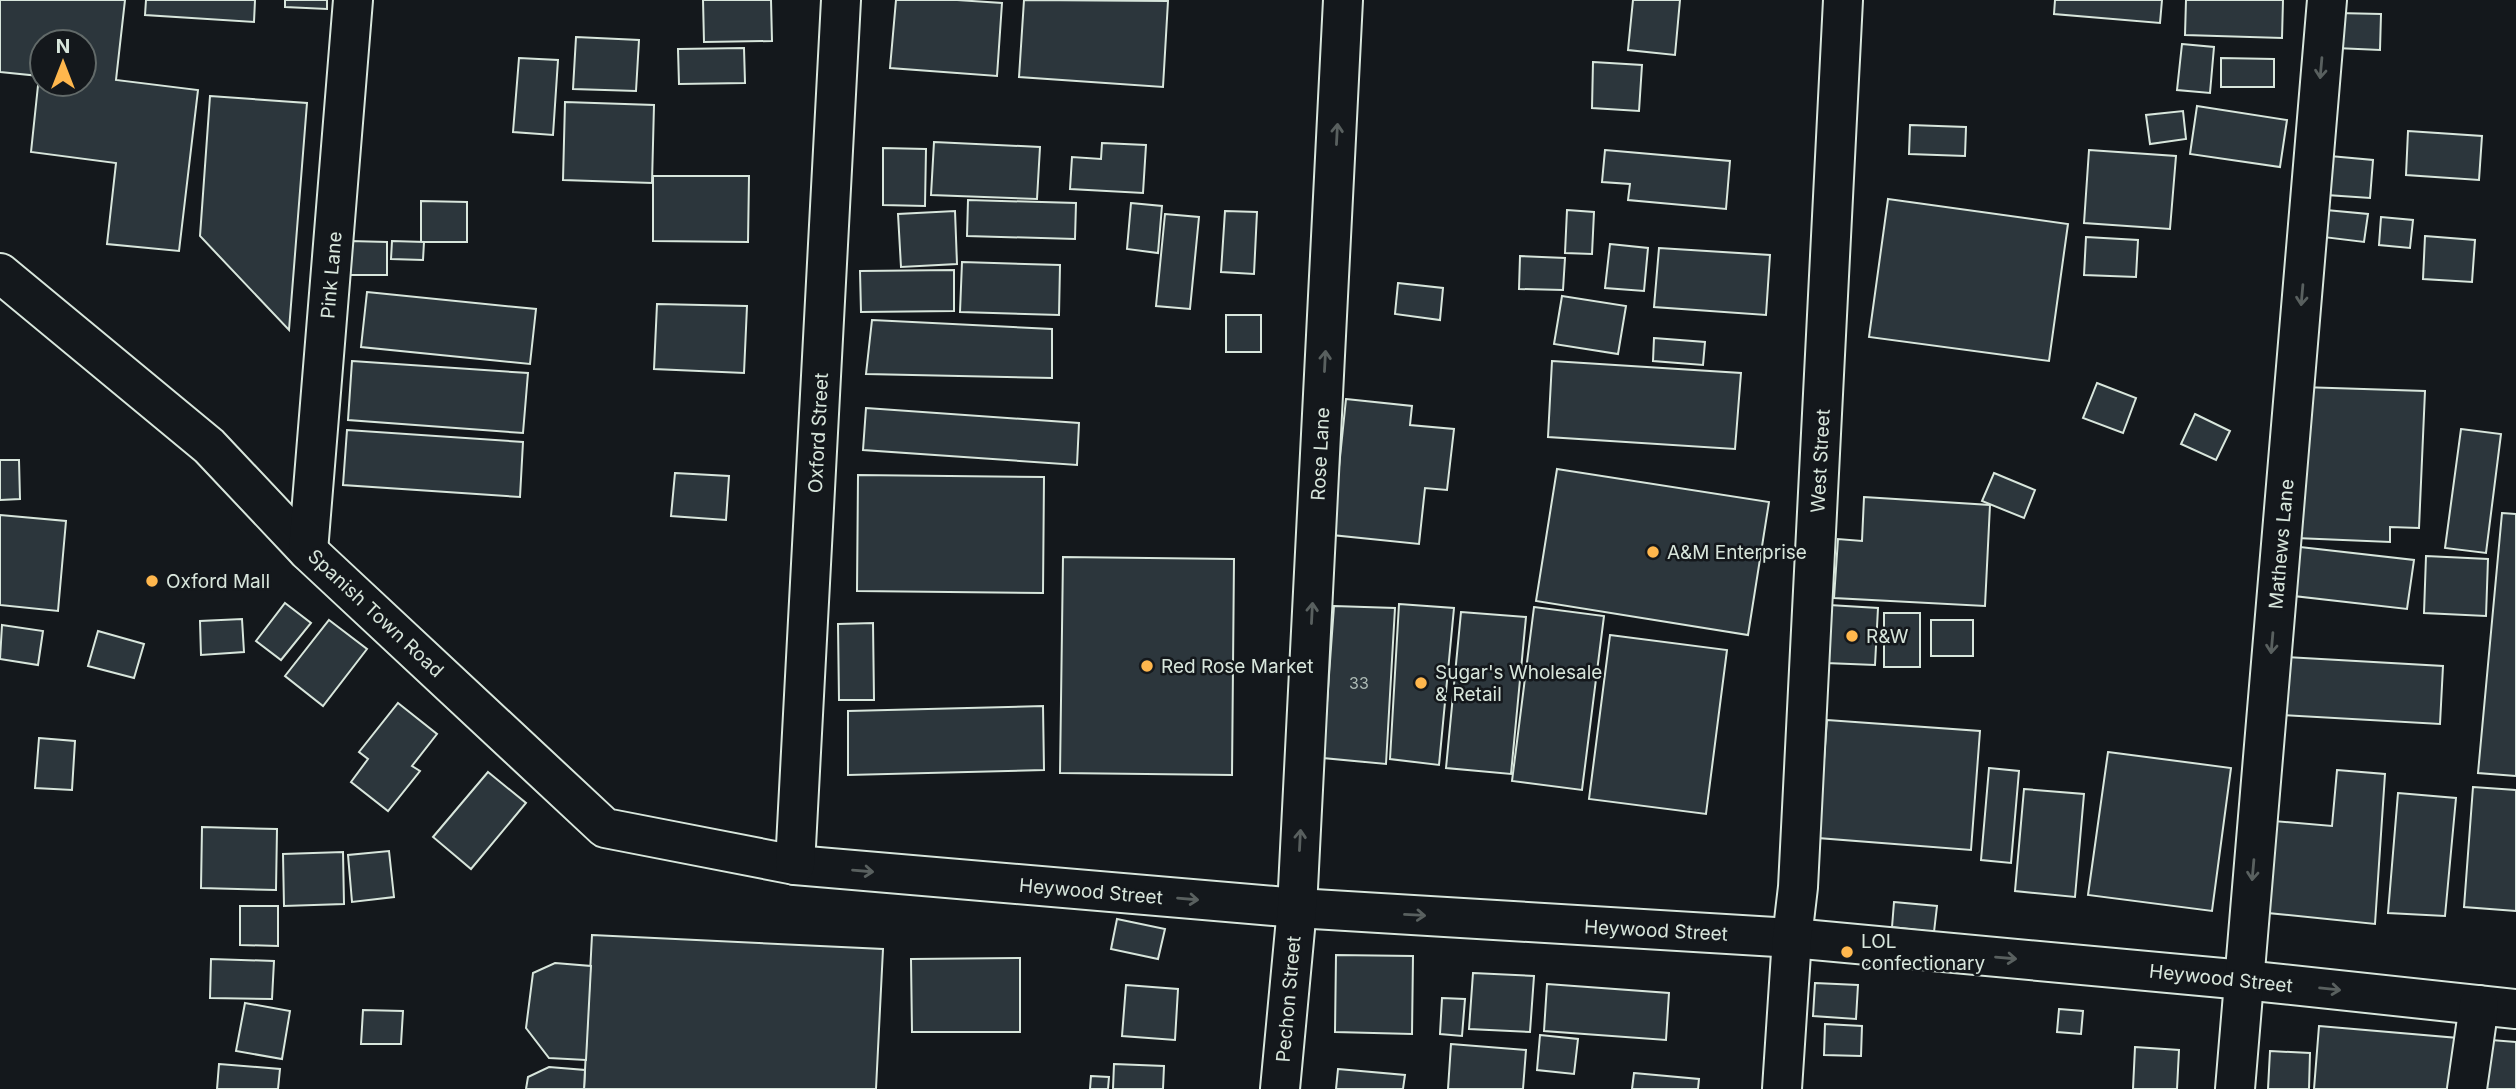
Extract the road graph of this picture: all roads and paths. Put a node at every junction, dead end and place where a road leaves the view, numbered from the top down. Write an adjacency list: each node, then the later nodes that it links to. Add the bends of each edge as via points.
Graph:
1 (353, 0): 7 (street, Pink Lane)
2 (841, 0): 8 (street, Oxford Street)
3 (1343, 0): 9 (street, Rose Lane, one-way to 3)
4 (1843, 0): 10 (street, West Street)
5 (2327, 0): 11 (street, Mathews Lane, one-way to 11)
6 (0, 273): 7 (street, Spanish Town Road, via 209,446)
7 (308, 551): 8 (street, Spanish Town Road, via 605,828)
8 (795, 865): 9 (street, Heywood Street, one-way to 9)
9 (1297, 908): 10 (street, Heywood Street, one-way to 10); 13 (street, Pechon Street)
10 (1792, 938): 11 (street, Heywood Street, one-way to 11); 14 (street, West Street)
11 (2244, 980): 12 (street, Heywood Street, one-way to 12); 15 (street, Mathews Lane)
12 (2498, 1007): 16 (street)
13 (1280, 1089)
14 (1782, 1089)
15 (2235, 1089)
16 (2467, 1089)

